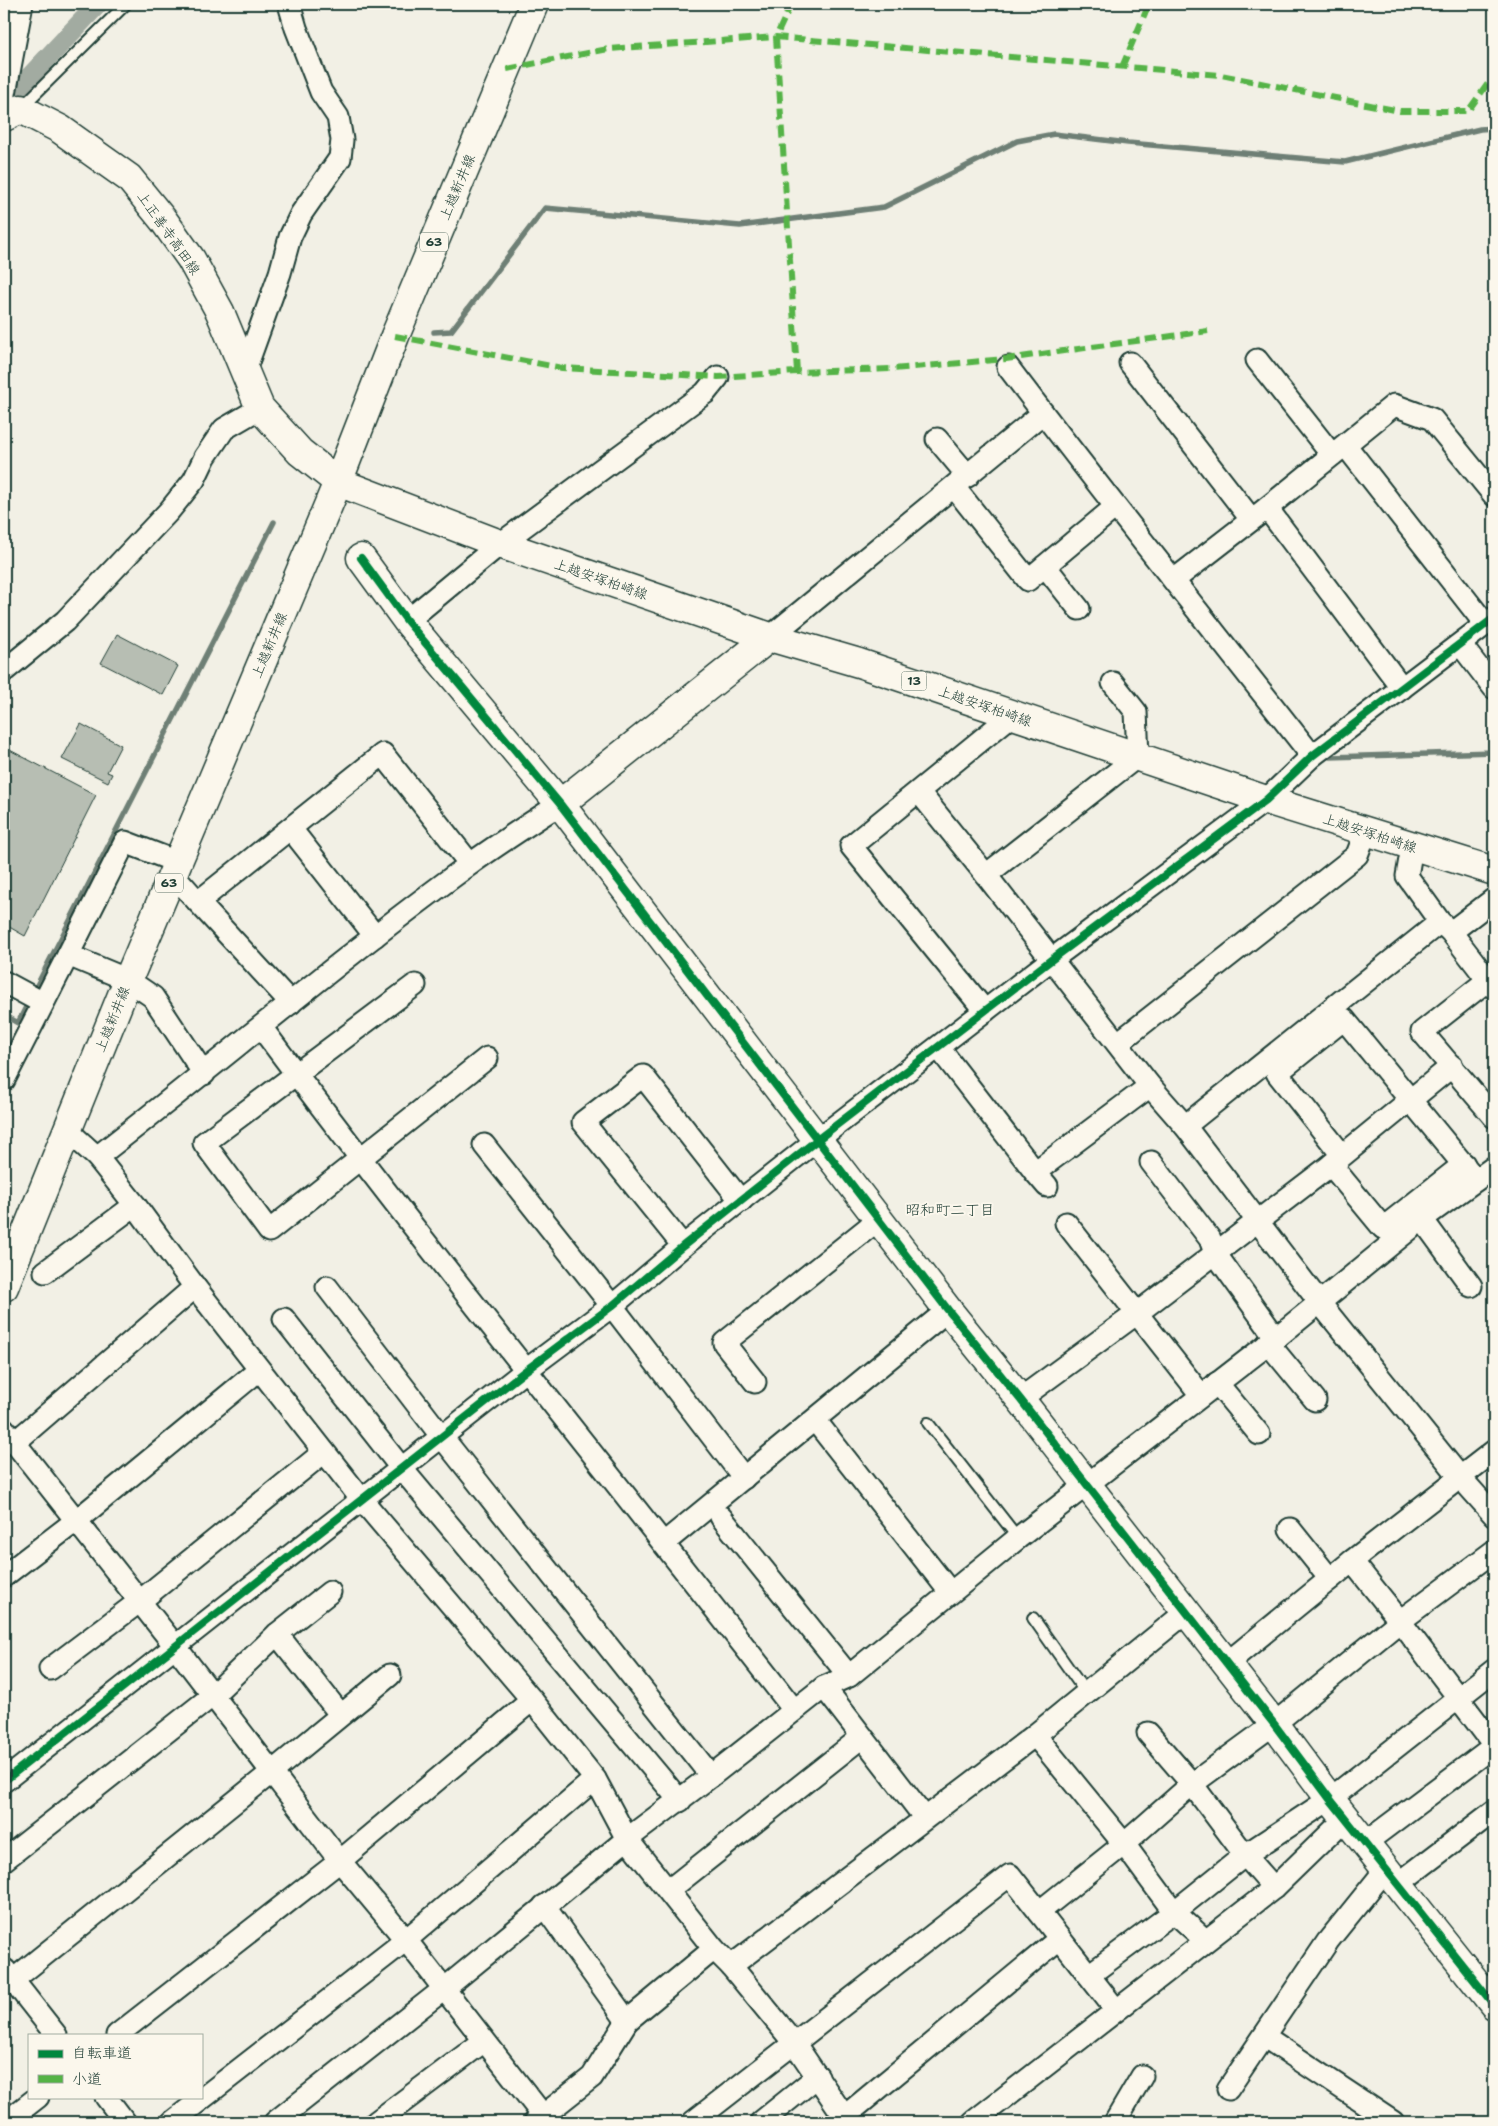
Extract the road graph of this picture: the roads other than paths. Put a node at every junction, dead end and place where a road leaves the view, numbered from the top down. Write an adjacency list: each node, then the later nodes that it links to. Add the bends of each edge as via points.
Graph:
1 (22, 4): 5 (street)
2 (126, 4): 5 (lane)
3 (289, 4): 9 (street, via 321,92 338,117 342,140 340,158 301,214 290,237)
4 (534, 4): 15 (main road, 上越新井線 / 63, via 395,336)
5 (9, 108): 9 (main road, 上正善寺高田線, via 60,129 129,178 191,259 220,312)
6 (1257, 360): 14 (street)
7 (1130, 363): 19 (street)
8 (1008, 367): 12 (street)
9 (244, 374): 11 (main road, 上正善寺高田線)
10 (718, 377): 20 (street, via 704,393)
11 (260, 408): 15 (main road, 上正善寺高田線, via 300,452); 29 (street, via 224,428 194,480 169,511 66,621)
12 (1042, 413): 16 (street); 18 (street)
13 (937, 439): 16 (street)
14 (1339, 450): 17 (street, via 1394,406 1432,419); 19 (street); 26 (street)
15 (338, 482): 20 (main road, 上越安塚柏崎線 / 13); 43 (main road, 上越新井線 / 63)
16 (961, 482): 22 (street, via 1028,580); 27 (street)
17 (1494, 494)
18 (1114, 508): 22 (street); 23 (street)
19 (1259, 514): 23 (street); 31 (street)
20 (500, 544): 25 (street); 27 (main road, 上越安塚柏崎線 / 13)
21 (361, 558): 25 (main road)
22 (1045, 566): 24 (street)
23 (1174, 580): 35 (street)
24 (1078, 609)
25 (407, 621): 38 (main road)
26 (1490, 622): 28 (street)
27 (770, 637): 33 (main road, 上越安塚柏崎線 / 13, via 859,663); 38 (main road)
28 (1461, 644): 31 (street); 32 (street)
29 (4, 671)
30 (1113, 683): 34 (street, via 1136,712)
31 (1402, 688): 35 (street)
32 (1494, 688)
33 (1012, 715): 34 (main road, 上越安塚柏崎線 / 13); 36 (street)
34 (1138, 756): 37 (main road, 上越安塚柏崎線 / 13); 45 (street)
35 (1312, 756): 37 (street)
36 (919, 792): 45 (street); 58 (street, via 851,846)
37 (1266, 800): 40 (main road, 上越安塚柏崎線 / 13); 51 (street)
38 (560, 804): 42 (street); 72 (main road)
39 (291, 828): 42 (street, via 383,754); 47 (street); 49 (street)
40 (1366, 831): 41 (main road, 上越安塚柏崎線 / 13); 60 (street, via 1357,855)
41 (1412, 847): 44 (main road, 上越安塚柏崎線 / 13); 48 (street, via 1407,876)
42 (470, 864): 49 (street)
43 (175, 868): 47 (street); 50 (street, via 125,842); 52 (main road, 上越新井線 / 63)
44 (1494, 871)
45 (986, 875): 51 (street)
46 (1494, 899): 48 (street)
47 (198, 902): 57 (street)
48 (1446, 927): 54 (street); 70 (street)
49 (375, 936): 57 (street)
50 (68, 955): 52 (street); 56 (street)
51 (1051, 960): 58 (street); 60 (street)
52 (128, 980): 64 (street, via 153,997); 71 (main road, 上越新井線 / 63)
53 (4, 982): 56 (street)
54 (1491, 984): 63 (street, via 1422,1032)
55 (414, 985): 65 (street)
56 (43, 1003): 66 (street)
57 (291, 1003): 59 (street)
58 (985, 1011): 61 (street)
59 (261, 1027): 64 (street); 65 (street)
60 (1118, 1043): 67 (street)
61 (939, 1048): 67 (street, via 1041,1179); 72 (street)
62 (487, 1058): 75 (street)
63 (1452, 1066): 68 (street); 69 (street)
64 (204, 1074): 74 (street)
65 (296, 1074): 75 (street); 75 (street, via 204,1143 263,1223 269,1230)
66 (4, 1080)
67 (1150, 1086): 70 (street)
68 (1409, 1099): 76 (street); 76 (street, via 1344,1019 1277,1073); 78 (street)
69 (1494, 1117)
70 (1185, 1126): 83 (street)
71 (67, 1130): 74 (street); 89 (main road, 上越新井線 / 63)
72 (817, 1140): 79 (street); 81 (main road)
73 (484, 1146): 93 (street)
74 (96, 1157): 80 (street)
75 (359, 1159): 99 (street)
76 (1336, 1160): 78 (street, via 1383,1228); 83 (street)
77 (1151, 1162): 86 (street, via 1210,1239)
78 (1483, 1172): 82 (street)
79 (741, 1201): 85 (street); 85 (street, via 643,1076 583,1122)
80 (135, 1205): 87 (street); 91 (street)
81 (878, 1219): 94 (main road); 100 (street, via 724,1343)
82 (1422, 1220): 88 (street); 92 (street)
83 (1257, 1221): 86 (street); 92 (street)
84 (1066, 1223): 95 (street)
85 (684, 1246): 93 (street)
86 (1215, 1253): 95 (street); 97 (street)
87 (45, 1272)
88 (1471, 1286)
89 (4, 1287)
90 (327, 1287): 108 (street)
91 (196, 1288): 98 (street); 107 (street)
92 (1320, 1303): 97 (street); 112 (street)
93 (612, 1306): 99 (street); 113 (street)
94 (948, 1310): 102 (main road); 104 (street)
95 (1136, 1314): 101 (street); 102 (street)
96 (284, 1320): 111 (street)
97 (1272, 1340): 101 (street); 103 (street)
98 (259, 1370): 110 (street); 118 (street)
99 (525, 1371): 108 (street); 121 (street)
100 (756, 1382)
101 (1209, 1389): 106 (street); 114 (street)
102 (1020, 1399): 114 (main road)
103 (1315, 1400)
104 (815, 1420): 113 (street); 127 (street)
105 (928, 1423): 120 (lane)
106 (1259, 1434)
107 (9, 1436): 118 (street)
108 (442, 1437): 111 (street); 152 (street)
109 (1494, 1451): 112 (street)
110 (324, 1452): 115 (street); 128 (street)
111 (402, 1469): 115 (street); 156 (street)
112 (1460, 1477): 116 (street); 123 (street)
113 (744, 1478): 121 (street)
114 (1086, 1486): 120 (street); 129 (main road)
115 (362, 1500): 133 (street); 143 (street)
116 (1494, 1515)
117 (721, 1517): 138 (street)
118 (77, 1520): 124 (street); 128 (street)
119 (1290, 1529): 125 (street)
120 (1018, 1538): 127 (street)
121 (664, 1543): 144 (street)
122 (1494, 1551): 131 (street)
123 (1352, 1561): 125 (street); 131 (street)
124 (4, 1576)
125 (1330, 1579): 134 (street)
126 (330, 1592): 132 (street)
127 (950, 1592): 138 (street)
128 (140, 1601): 133 (street); 135 (street)
129 (1185, 1613): 134 (main road); 140 (street)
130 (1033, 1618): 140 (lane)
131 (1400, 1621): 142 (street); 146 (street)
132 (277, 1634): 141 (street); 145 (street)
133 (175, 1646): 141 (street); 154 (street)
134 (1226, 1664): 146 (main road)
135 (50, 1669)
136 (1494, 1670): 142 (street)
137 (390, 1675): 145 (street)
138 (849, 1676): 139 (street)
139 (824, 1688): 144 (street); 149 (street)
140 (1086, 1693): 148 (street)
141 (212, 1696): 151 (street); 164 (street)
142 (1458, 1698): 150 (street); 157 (street)
143 (532, 1700): 153 (street); 165 (street)
144 (794, 1710): 152 (street)
145 (340, 1714): 151 (street)
146 (1274, 1724): 155 (street); 157 (main road)
147 (1148, 1733): 155 (street)
148 (1035, 1735): 159 (street); 162 (street)
149 (862, 1737): 159 (street); 168 (street)
150 (1494, 1746): 161 (street)
151 (272, 1772): 165 (street); 177 (street)
152 (711, 1776): 156 (street)
153 (595, 1780): 160 (street); 173 (street)
154 (4, 1781)
155 (1192, 1784): 162 (street); 163 (street)
156 (680, 1800): 160 (street)
157 (1338, 1809): 161 (main road); 163 (street); 167 (street)
158 (1494, 1811): 166 (street)
159 (925, 1818): 176 (street)
160 (627, 1839): 168 (street); 169 (street)
161 (1365, 1843): 166 (main road)
162 (1124, 1844): 170 (street); 171 (street)
163 (1244, 1855): 167 (street); 171 (street)
164 (4, 1860)
165 (340, 1861): 173 (street); 184 (street)
166 (1392, 1877): 180 (main road); 185 (street, via 1328,1941)
167 (1274, 1888): 174 (street)
168 (668, 1890): 175 (street)
169 (544, 1906): 179 (street); 182 (street)
170 (1039, 1912): 172 (street); 187 (street, via 1010,1875)
171 (1174, 1912): 174 (street); 178 (street)
172 (1059, 1939): 178 (street); 194 (street)
173 (406, 1940): 179 (street); 197 (street)
174 (1205, 1940): 181 (street)
175 (714, 1949): 176 (street); 182 (street)
176 (730, 1966): 187 (street)
177 (8, 1974): 183 (street)
178 (1088, 1975): 181 (street)
179 (444, 1990): 186 (street); 198 (street)
180 (1494, 2005)
181 (1116, 2010): 202 (street)
182 (627, 2021): 193 (street, via 592,2077)
183 (55, 2034)
184 (118, 2034)
185 (1265, 2037): 190 (street); 204 (street)
186 (484, 2041): 193 (street); 199 (street)
187 (795, 2044): 188 (street); 200 (street)
188 (818, 2076): 194 (street); 201 (street)
189 (1142, 2076): 203 (street)
190 (1228, 2089)
191 (37, 2098): 195 (street)
192 (107, 2098): 196 (street)
193 (542, 2120)
194 (846, 2120)
195 (6, 2122)
196 (126, 2122)
197 (172, 2122)
198 (275, 2122)
199 (376, 2122)
200 (693, 2122)
201 (761, 2122)
202 (973, 2122)
203 (1115, 2122)
204 (1393, 2122)

